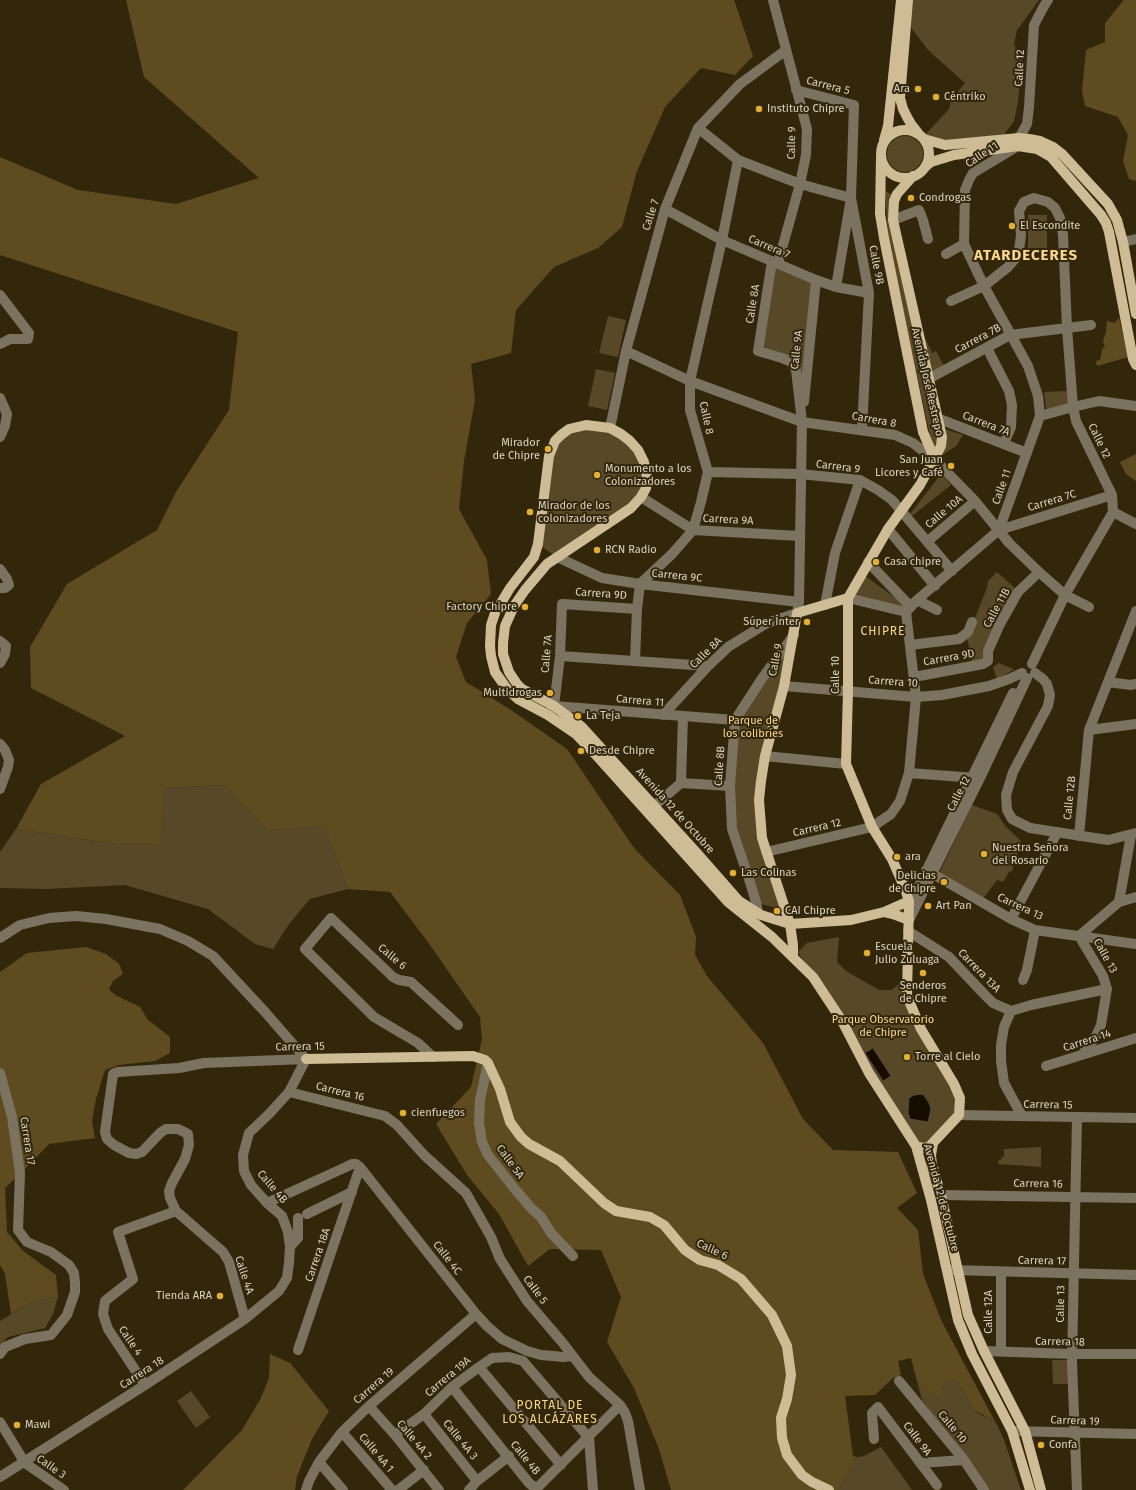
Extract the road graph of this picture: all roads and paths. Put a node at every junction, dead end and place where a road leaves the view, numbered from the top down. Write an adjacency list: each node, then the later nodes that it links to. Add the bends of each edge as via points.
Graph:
1 (773, 0): 5 (street, Calle 9)
2 (901, 0): 11 (main road, via 888,126)
3 (908, 0): 9 (main road, via 900,98 907,117)
4 (1048, 0): 10 (street, Calle 12, via 1034,25 1030,107 1027,124)
5 (786, 50): 6 (street, Calle 9); 8 (street, Calle 7, via 740,84)
6 (796, 90): 7 (street, Carrera 5); 16 (street, Calle 9, via 807,129 806,155)
7 (854, 105): 17 (street, Calle 9B)
8 (698, 128): 13 (street); 18 (street, Calle 7)
9 (921, 136): 10 (main road, via 945,145); 11 (main road, via 898,130); 14 (main road, via 928,145 929,160)
10 (1019, 142): 14 (main road, via 954,155 931,162); 23 (main road, via 1029,138 1040,141 1062,154 1113,212); 24 (street, Calle 11, via 973,173 968,180 965,190); 41 (main road, via 1051,157 1106,223)
11 (883, 144): 12 (main road)
12 (881, 158): 15 (main road, via 887,170 893,174 906,178); 55 (main road, Avenida José Restrepo, via 880,214 884,238 923,432)
13 (738, 160): 16 (street); 22 (street, Calle 8)
14 (926, 167): 15 (main road)
15 (913, 176): 19 (main road, Avenida José Restrepo, via 897,194)
16 (800, 184): 17 (street); 26 (street, Calle 9)
17 (851, 198): 29 (street); 30 (street, Calle 9B)
18 (665, 209): 22 (street, Carrera 7); 39 (street, Calle 7)
19 (893, 220): 20 (street, via 919,210); 42 (main road, Avenida José Restrepo)
20 (928, 239)
21 (1136, 239): 23 (street)
22 (722, 240): 26 (street, Carrera 7); 43 (street, Calle 8)
23 (1123, 242): 33 (main road)
24 (964, 244): 25 (street); 28 (street, Calle 11)
25 (946, 254)
26 (775, 262): 27 (street, Carrera 7); 40 (street, Calle 8A, via 758,352)
27 (816, 280): 29 (street, Carrera 7); 49 (street, Calle 9A)
28 (984, 286): 32 (street); 35 (street, Calle 12, via 1015,258 1021,235 1019,210 1024,202 1034,198 1048,202 1060,218 1063,235); 36 (street, Calle 11)
29 (836, 287): 30 (street, Carrera 7)
30 (869, 293): 51 (street, Calle 9B)
31 (0, 295): 37 (street, via 30,333 28,339 10,339)
32 (951, 301)
33 (1136, 314)
34 (1091, 325): 35 (street, Carrera 7B)
35 (1067, 328): 36 (street, Carrera 7B); 46 (street, Calle 12)
36 (1010, 335): 38 (street, Carrera 7B); 47 (street, Calle 11, via 1028,366 1038,396)
37 (0, 344)
38 (987, 348): 42 (street, Carrera 7B); 53 (street, via 1009,391 1012,405 1011,427)
39 (626, 351): 43 (street, Carrera 8); 50 (street, Calle 7)
40 (792, 362): 49 (street, Calle 9, via 796,370)
41 (1136, 366)
42 (928, 379): 48 (main road, Avenida José Restrepo)
43 (690, 381): 49 (street, Carrera 8); 56 (street, Calle 8, via 690,410)
44 (0, 398): 52 (street, via 7,414)
45 (1136, 406): 46 (street, via 1099,401)
46 (1072, 407): 47 (street); 59 (street, Calle 12, via 1076,421)
47 (1040, 416): 54 (street, Calle 11)
48 (937, 418): 53 (street, Carrera 7A); 55 (main road, Avenida José Restrepo, via 942,438)
49 (802, 422): 51 (street, Carrera 8); 57 (street, Calle 9)
50 (610, 428): 60 (main road, Avenida 12 de Octubre, via 630,441 644,462 648,481); 105 (main road, Avenida 12 de Octubre, via 596,425 568,429 551,449 534,557 510,588 491,625 491,662 495,672 518,699)
51 (862, 429): 55 (street, Carrera 8, via 895,435 913,443)
52 (0, 437)
53 (1004, 443): 54 (street, Carrera 7A)
54 (1027, 453): 67 (street, Calle 11)
55 (935, 460): 61 (street, Carrera 8); 62 (main road, Calle 10)
56 (708, 472): 57 (street, Carrera 9); 66 (street, Calle 8)
57 (800, 474): 58 (street, Carrera 9); 68 (street, Calle 9)
58 (860, 480): 62 (street, Carrera 9, via 878,490); 82 (street, via 835,553)
59 (1112, 495): 63 (street, Calle 12); 67 (street, Carrera 7C)
60 (641, 498): 66 (street, Carrera 9A); 70 (main road, Avenida 12 de Octubre, via 624,514)
61 (975, 501): 67 (street, Carrera 8); 69 (street, Calle 10A)
62 (901, 509): 65 (main road, Calle 10); 69 (street, Carrera 9)
63 (1113, 512): 64 (street); 78 (street, Calle 12)
64 (1136, 524)
65 (888, 529): 71 (main road, Calle 10); 76 (street)
66 (693, 530): 68 (street, Carrera 9A); 75 (street, Calle 8)
67 (999, 530): 73 (street, Calle 11); 74 (street, Carrera 8)
68 (800, 536): 80 (street, Calle 9)
69 (928, 541): 73 (street, Carrera 9)
70 (557, 557): 75 (street, Carrera 9C, via 602,578); 105 (main road, Avenida 12 de Octubre, via 547,564 514,606 505,626 502,644 509,672 517,684)
71 (868, 562): 79 (main road, Calle 10); 83 (street)
72 (0, 569): 77 (street, via 9,585)
73 (952, 571): 76 (street, Calle 11)
74 (1039, 572): 78 (street, Carrera 8); 95 (street, Calle 11B, via 1018,592 988,651)
75 (640, 584): 80 (street, Carrera 9C); 85 (street)
76 (935, 586): 83 (street, Calle 11)
77 (0, 588)
78 (1066, 595): 84 (street, Carrera 8); 98 (street, Calle 12)
79 (848, 598): 82 (main road); 83 (street); 103 (main road, Calle 10)
80 (799, 602): 88 (street, Calle 9)
81 (562, 604): 85 (street, Carrera 9D); 93 (street, Calle 7A)
82 (825, 605): 88 (main road)
83 (911, 606): 86 (street); 92 (street)
84 (1089, 607)
85 (637, 609): 94 (street)
86 (937, 610)
87 (1136, 611): 100 (street, Calle 12B)
88 (797, 613): 90 (main road, Calle 9); 97 (street, Calle 8A, via 767,623 728,647)
89 (972, 622): 92 (street, via 968,632 959,639)
90 (794, 634): 102 (main road, Calle 9); 108 (street, Calle 8B)
91 (0, 641): 96 (street, via 6,646)
92 (910, 645): 99 (street)
93 (560, 656): 94 (street); 105 (street, Calle 7A)
94 (635, 661): 97 (street)
95 (988, 661): 99 (street, Carrera 9D)
96 (0, 663)
97 (708, 666): 106 (street, Calle 8A)
98 (1028, 673): 104 (street, Carrera 10, via 989,686); 115 (street, Calle 12, via 1018,683); 121 (street, Calle 12B, via 1043,679 1050,695 1048,706 1013,772 1006,795 1007,810 1012,819 1030,828)
99 (914, 677): 104 (street)
100 (1108, 682): 101 (street); 110 (street, Calle 12B)
101 (1136, 684)
102 (784, 686): 103 (street, Carrera 10); 112 (main road, Calle 9)
103 (848, 690): 104 (street, Carrera 10); 113 (main road, Calle 10)
104 (916, 697): 114 (street)
105 (551, 711): 106 (street, Carrera 11); 119 (main road, Avenida 12 de Octubre, via 582,727); 139 (main road, Avenida 12 de Octubre, via 595,754 728,902)
106 (663, 715): 107 (street, Carrera 11)
107 (683, 716): 108 (street, Carrera 11); 116 (street)
108 (735, 720): 117 (street, Calle 8B)
109 (1136, 724): 110 (street)
110 (1089, 730): 123 (street, Calle 12B)
111 (0, 744): 118 (street, via 9,760)
112 (765, 756): 113 (street); 124 (main road, Calle 9, via 759,800 762,838)
113 (846, 764): 120 (main road, Calle 10)
114 (909, 773): 115 (street); 120 (street, via 900,801 891,814)
115 (976, 778): 125 (street, Calle 12)
116 (681, 783): 117 (street); 119 (street)
117 (730, 786): 130 (street, Calle 8B, via 732,829)
118 (0, 789)
119 (654, 806): 130 (main road, Avenida 12 de Octubre, via 739,901)
120 (872, 827): 124 (street, Carrera 12); 127 (main road, Calle 10, via 892,859)
121 (1058, 833): 123 (street, Calle 12B); 131 (street)
122 (1134, 834): 123 (street, via 1108,840); 128 (street)
123 (1079, 836)
124 (766, 852): 133 (main road, Calle 9)
125 (929, 872): 127 (street, Calle 12); 131 (street, Carrera 13); 132 (street, Calle 12)
126 (1136, 897): 128 (street)
127 (909, 901): 129 (main road, Avenida 12 de Octubre); 132 (main road)
128 (1119, 902): 136 (street, Calle 13)
129 (884, 912): 132 (main road); 133 (main road, Avenida 12 de Octubre, via 851,920)
130 (758, 913): 133 (main road, Avenida 12 de Octubre)
131 (1011, 919): 134 (street, Carrera 13)
132 (909, 920): 135 (main road)
133 (790, 924): 139 (main road, Calle 9)
134 (1035, 930): 136 (street, Carrera 13); 140 (street)
135 (908, 931): 142 (street, Carrera 13A, via 950,957 993,1003); 152 (main road, via 907,996 921,1029 954,1084 960,1098)
136 (1079, 936): 138 (street, Carrera 13); 141 (street, Calle 13)
137 (0, 938): 147 (street, via 20,925 49,918 76,916 160,929 213,956)
138 (1136, 944)
139 (793, 956): 158 (main road, Avenida 12 de Octubre, via 813,977 842,1021 868,1073)
140 (1023, 980)
141 (1108, 988): 142 (street); 145 (street, Calle 13, via 1101,1025)
142 (1010, 1011): 154 (street, via 1004,1027 1001,1061 1004,1083)
143 (458, 1025): 146 (street, Calle 6, via 411,982 393,976 331,918 305,949 374,1017 418,1043)
144 (1136, 1038): 145 (street, Carrera 14)
145 (1082, 1055): 149 (street, Carrera 14)
146 (433, 1057): 147 (main road, Carrera 15); 148 (main road, Carrera 15, via 473,1056)
147 (306, 1059): 151 (street, Calle 4B); 165 (street, Carrera 15, via 204,1062 179,1068 113,1074 105,1132 107,1139 114,1145 136,1154 142,1152 166,1129 178,1129 188,1134 189,1145 170,1190 170,1198)
148 (488, 1063): 167 (street, Calle 5A, via 480,1100 479,1123 482,1142 488,1155 514,1188); 218 (main road, Calle 6, via 500,1089 510,1122 520,1137 560,1161 604,1203 616,1211 650,1217 660,1222 685,1250 700,1260 718,1265 741,1278 772,1315 787,1346 791,1375 781,1418 782,1438 787,1455 802,1475)
149 (1046, 1066)
150 (0, 1074): 179 (street, Carrera 17, via 12,1117 20,1173 18,1230 27,1242 51,1252 69,1265 74,1273 75,1283 68,1315 52,1335 25,1339 6,1347)
151 (289, 1092): 153 (street, Carrera 16); 164 (street, Calle 4B, via 249,1133 243,1155 244,1171)
152 (959, 1115): 154 (street, Carrera 15); 157 (main road, Avenida 12 de Octubre)
153 (385, 1116): 182 (street, Calle 5, via 466,1193 514,1283)
154 (1022, 1116): 155 (street, Carrera 15)
155 (1077, 1118): 156 (street, Carrera 15); 162 (street, Calle 13)
156 (1136, 1118)
157 (933, 1143): 158 (main road, via 927,1148); 161 (main road, Avenida 12 de Octubre, via 932,1166)
158 (916, 1146): 168 (main road, Avenida 12 de Octubre)
159 (360, 1167): 160 (street, Carrera 18A); 164 (street, via 352,1164); 174 (street, Calle 4C)
160 (352, 1192): 166 (street, via 302,1216 298,1238); 176 (street, Carrera 18A)
161 (941, 1195): 162 (street, Carrera 16); 169 (main road, Avenida 12 de Octubre)
162 (1074, 1196): 163 (street, Carrera 16); 171 (street, Calle 13)
163 (1136, 1198)
164 (267, 1203): 166 (street, Calle 4B, via 282,1216)
165 (176, 1211): 175 (street, Calle 4A, via 223,1252 229,1262); 185 (street, Calle 4, via 118,1232 133,1279 105,1301 103,1314 108,1329)
166 (290, 1247): 173 (street, Calle 4B)
167 (573, 1256)
168 (947, 1270): 169 (street, Carrera 17); 191 (main road, Avenida 12 de Octubre, via 958,1320 972,1354)
169 (958, 1270): 170 (street, Carrera 17); 177 (main road, Avenida 12 de Octubre, via 968,1315)
170 (1001, 1272): 171 (street, Carrera 17); 178 (street, Calle 12A)
171 (1073, 1274): 172 (street, Carrera 17); 180 (street, Calle 13)
172 (1136, 1275)
173 (287, 1278): 175 (street, Carrera 18, via 280,1291)
174 (476, 1314): 182 (street, Calle 4C, via 502,1339 527,1351 541,1355); 188 (street, Carrera 19)
175 (245, 1319): 185 (street, Carrera 18)
176 (298, 1350)
177 (984, 1351): 178 (street, Carrera 18); 192 (main road, Avenida 12 de Octubre)
178 (1001, 1352): 180 (street, Carrera 18)
179 (0, 1354)
180 (1072, 1354): 181 (street, Carrera 18); 194 (street, Calle 13)
181 (1136, 1354)
182 (572, 1356): 187 (street, Calle 5, via 589,1377)
183 (479, 1366): 186 (street, Carrera 19A); 197 (street, Carrera 19A, via 492,1358 509,1357 523,1361); 204 (street)
184 (898, 1381): 200 (street, Calle 10)
185 (145, 1385): 201 (street, Carrera 18)
186 (452, 1387): 189 (street, Carrera 19A); 199 (street, Calle 4B)
187 (620, 1405): 197 (street); 217 (street, Calle 5, via 628,1421)
188 (369, 1406): 193 (street, Carrera 19); 196 (street, Calle 4A 2)
189 (424, 1414): 196 (street, Carrera 19A); 207 (street, Calle 4A 3)
190 (0, 1422): 201 (street, Calle 3)
191 (1012, 1431): 192 (street, Carrera 19); 220 (main road, Avenida 12 de Octubre)
192 (1025, 1431): 194 (street, Carrera 19); 221 (main road, Avenida 12 de Octubre)
193 (342, 1432): 202 (street, Carrera 19); 212 (street, Calle 4A 1)
194 (1075, 1432): 195 (street, Carrera 19); 222 (street, Calle 13)
195 (1136, 1434)
196 (395, 1435): 205 (street, Calle 4A 2)
197 (589, 1438): 204 (street); 216 (street)
198 (874, 1439): 203 (street, Calle 9A, via 872,1413 878,1407)
199 (509, 1456): 204 (street, Calle 4B, via 534,1487 539,1486); 207 (street)
200 (964, 1460): 203 (street); 219 (street, Calle 10)
201 (25, 1462): 206 (street, Carrera 18); 209 (street, Calle 3)
202 (319, 1462): 210 (street, Carrera 19); 211 (street)
203 (920, 1463): 208 (street, Calle 9A)
204 (562, 1465)
205 (424, 1470): 213 (street); 214 (street, Calle 4A 2)
206 (0, 1477)
207 (478, 1481): 215 (street)
208 (937, 1485)
209 (64, 1490)
210 (306, 1490)
211 (343, 1490)
212 (392, 1490)
213 (398, 1490)
214 (439, 1490)
215 (469, 1490)
216 (593, 1490)
217 (640, 1490)
218 (829, 1490)
219 (984, 1490)
220 (1030, 1490)
221 (1041, 1490)
222 (1077, 1490)

